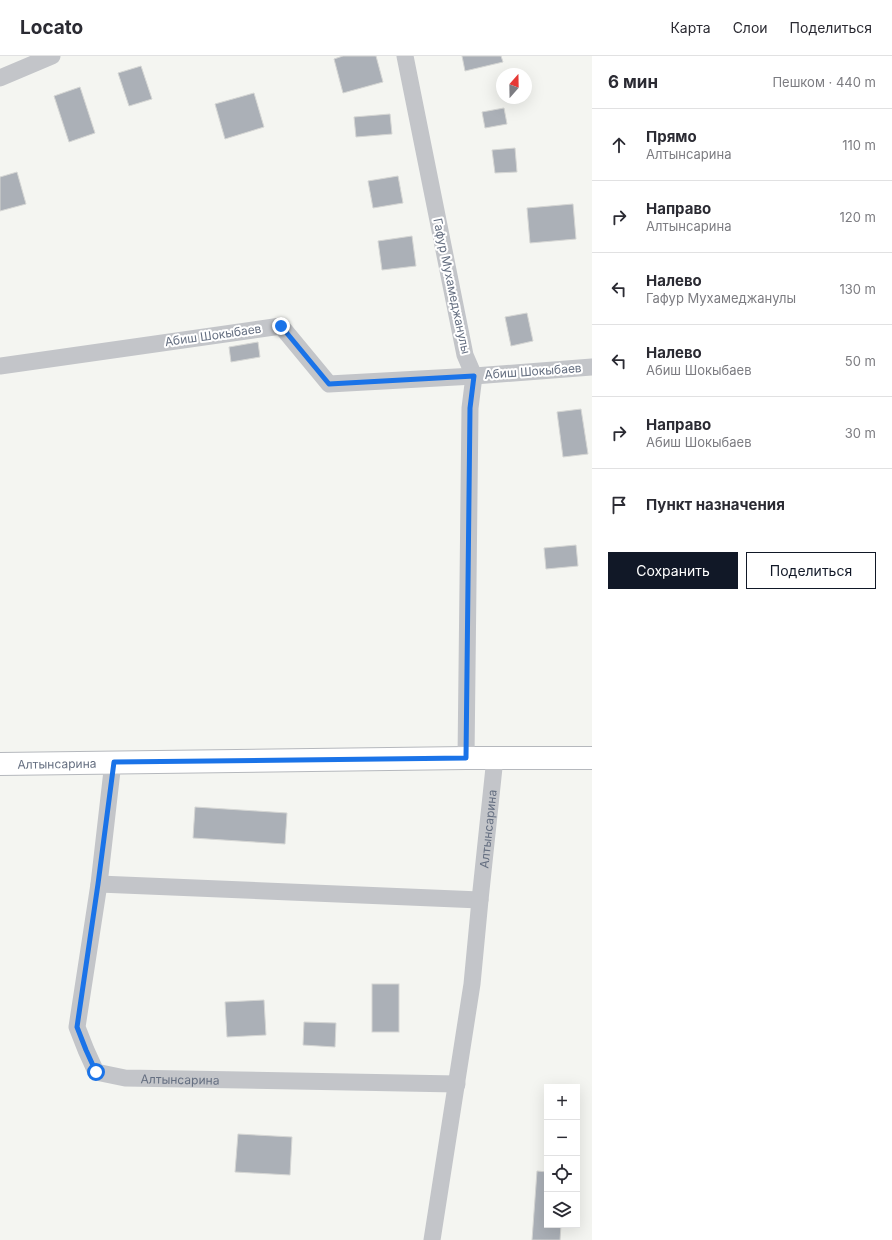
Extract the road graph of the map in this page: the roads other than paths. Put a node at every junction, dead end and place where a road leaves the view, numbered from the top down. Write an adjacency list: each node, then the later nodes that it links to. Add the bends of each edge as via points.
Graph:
1 (52, 56): 3 (street)
2 (405, 56): 6 (street, Гафур Мухамеджанулы, via 465,355)
3 (0, 78)
4 (0, 366): 6 (street, Абиш Шокыбаев, via 281,326 329,384)
5 (592, 367): 6 (street, Абиш Шокыбаев)
6 (474, 376): 7 (street, via 470,408)
7 (466, 758): 8 (main road, Алтынсарина); 10 (main road, Алтынсарина)
8 (495, 758): 9 (main road, Алтынсарина); 13 (street, Алтынсарина)
9 (592, 758)
10 (114, 762): 11 (main road, Алтынсарина); 12 (street, Алтынсарина)
11 (0, 764)
12 (98, 884): 13 (street); 14 (street, Алтынсарина, via 77,1027 96,1072 125,1078)
13 (480, 900): 14 (street, Алтынсарина, via 472,984)
14 (457, 1084): 15 (street, Алтынсарина)
15 (432, 1240)

